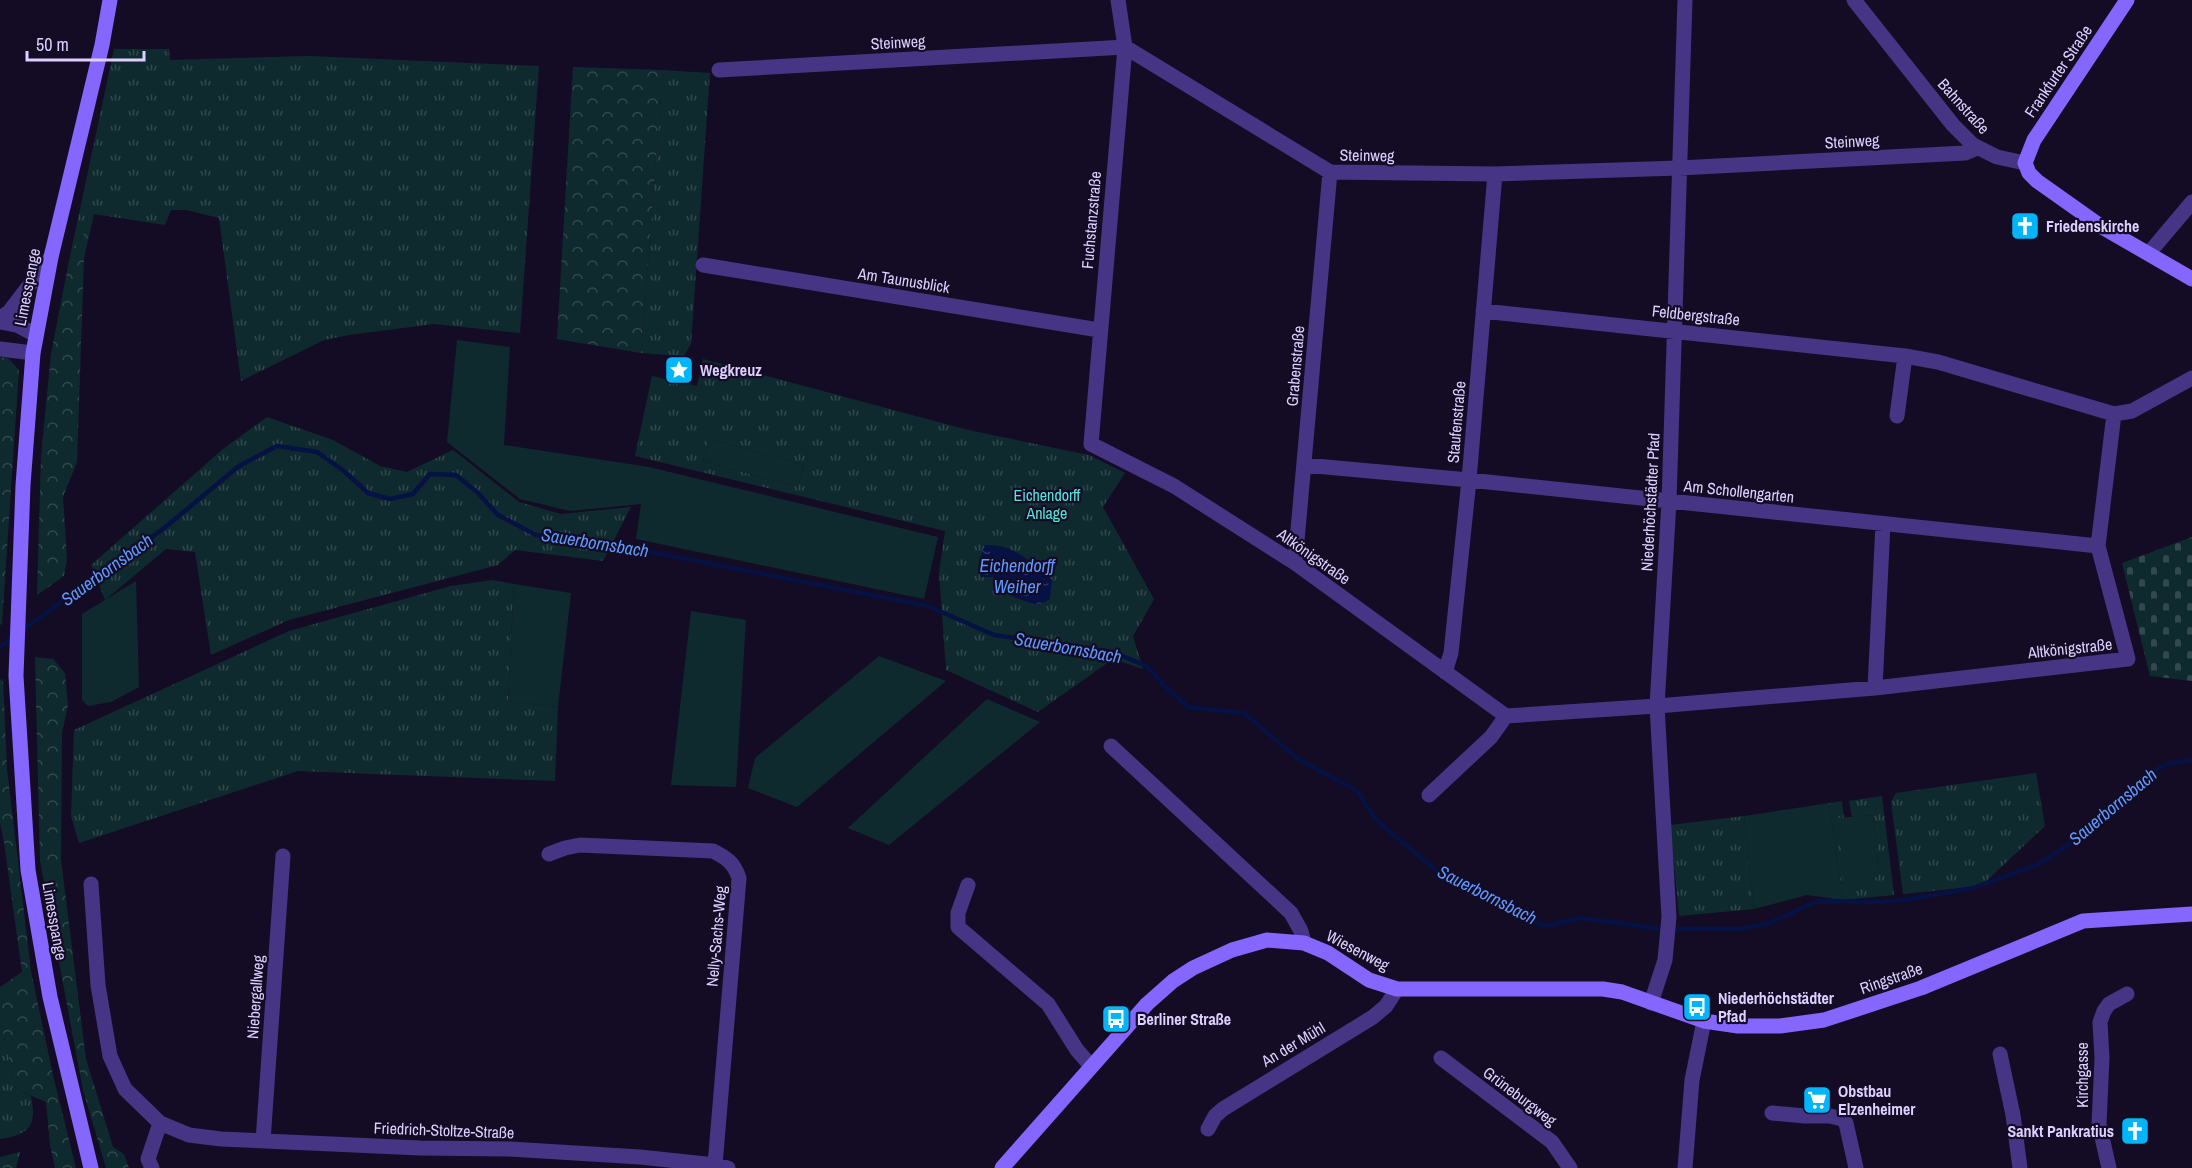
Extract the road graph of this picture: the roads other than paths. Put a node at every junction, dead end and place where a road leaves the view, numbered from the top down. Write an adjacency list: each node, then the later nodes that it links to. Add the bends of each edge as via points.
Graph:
1 (110, 0): 15 (street, Limesspange)
2 (1118, 0): 6 (street, Fuchstanzstraße)
3 (1684, 0): 10 (street, Niederhöchstädter Pfad)
4 (1854, 0): 8 (street, Bahnstraße, via 1953,125)
5 (2127, 0): 9 (street, Frankfurter Straße, via 2034,140)
6 (1125, 47): 7 (street, Steinweg); 11 (street, Steinweg); 20 (street, Fuchstanzstraße)
7 (719, 70)
8 (1977, 148): 9 (street, Bahnstraße, via 2008,161); 10 (street, Steinweg, via 1965,153)
9 (2025, 163): 14 (street, via 2037,181)
10 (1679, 168): 12 (street, Steinweg); 21 (street, Niederhöchstädter Pfad)
11 (1330, 172): 12 (street, Steinweg); 30 (street, Grabenstraße)
12 (1495, 174): 18 (street, Staufenstraße)
13 (2192, 202): 14 (street)
14 (2149, 253): 17 (street)
15 (51, 257): 19 (street); 22 (street, Limesspange)
16 (703, 265): 20 (street, Am Taunusblick)
17 (2192, 279)
18 (1483, 311): 21 (street, Feldbergstraße); 31 (street, Staufenstraße)
19 (0, 320): 22 (street)
20 (1099, 330): 29 (street, Fuchstanzstraße)
21 (1675, 330): 25 (street, Feldbergstraße); 32 (street, Niederhöchstädter Pfad)
22 (36, 335): 24 (street, Limesspange)
23 (0, 349): 24 (street)
24 (33, 353): 61 (street, Limesspange, via 23,485 16,676 28,870 50,998)
25 (1905, 356): 27 (street, Feldbergstraße); 28 (street)
26 (2192, 378): 27 (street, via 2132,411)
27 (2114, 414): 34 (street, Altkönigstraße)
28 (1897, 416)
29 (1091, 444): 35 (street, Altkönigstraße, via 1174,486)
30 (1304, 465): 31 (street, Am Schollengarten); 35 (street, Grabenstraße)
31 (1469, 480): 32 (street, Am Schollengarten); 36 (street, Staufenstraße, via 1451,653)
32 (1669, 501): 33 (street, Am Schollengarten); 38 (street, Niederhöchstädter Pfad)
33 (1884, 524): 34 (street, Am Schollengarten); 37 (street)
34 (2098, 546): 37 (street, Altkönigstraße, via 2128,659)
35 (1295, 563): 36 (street, Altkönigstraße)
36 (1445, 672): 39 (street, Altkönigstraße)
37 (1875, 688): 38 (street, Altkönigstraße)
38 (1657, 706): 39 (street, Altkönigstraße); 50 (street, Niederhöchstädter Pfad, via 1669,917 1665,960)
39 (1506, 716): 41 (street, via 1491,737)
40 (1111, 746): 47 (street, Wiesenweg, via 1291,913)
41 (1429, 795)
42 (549, 854): 60 (street, Nelly-Sachs-Weg, via 580,845 713,851 735,867 739,878)
43 (283, 856): 58 (street, Niebergallweg)
44 (91, 884): 56 (street, Friedrich-Stoltze-Straße, via 98,985 110,1056 125,1089)
45 (968, 885): 54 (street, via 958,913 958,927 1048,1004)
46 (2192, 914): 51 (street, Ringstraße, via 2083,921 1921,988 1824,1020 1780,1026)
47 (1304, 943): 48 (street, Wiesenweg, via 1328,952 1370,980); 54 (street, via 1267,940 1232,950 1193,968 1147,1004)
48 (1397, 989): 50 (street, Wiesenweg, via 1603,989); 57 (street, An der Mühl, via 1373,1017 1222,1109)
49 (2127, 994): 68 (street, Kirchgasse, via 2109,1004 2100,1022 2099,1124)
50 (1651, 1003): 51 (street, Wiesenweg)
51 (1704, 1021): 65 (street, via 1692,1080)
52 (2000, 1054): 67 (street)
53 (1441, 1058): 64 (street, Grüneburgweg, via 1552,1142)
54 (1091, 1066): 63 (street)
55 (1772, 1113): 66 (street, via 1842,1119)
56 (159, 1123): 58 (street, Friedrich-Stoltze-Straße, via 189,1135); 62 (street, via 147,1159)
57 (1208, 1129)
58 (263, 1141): 59 (street, Friedrich-Stoltze-Straße, via 510,1149)
59 (639, 1163): 60 (street, Friedrich-Stoltze-Straße)
60 (722, 1166)
61 (91, 1168)
62 (152, 1168)
63 (1002, 1168)
64 (1570, 1168)
65 (1685, 1168)
66 (1856, 1168)
67 (2020, 1168)
68 (2109, 1168)

